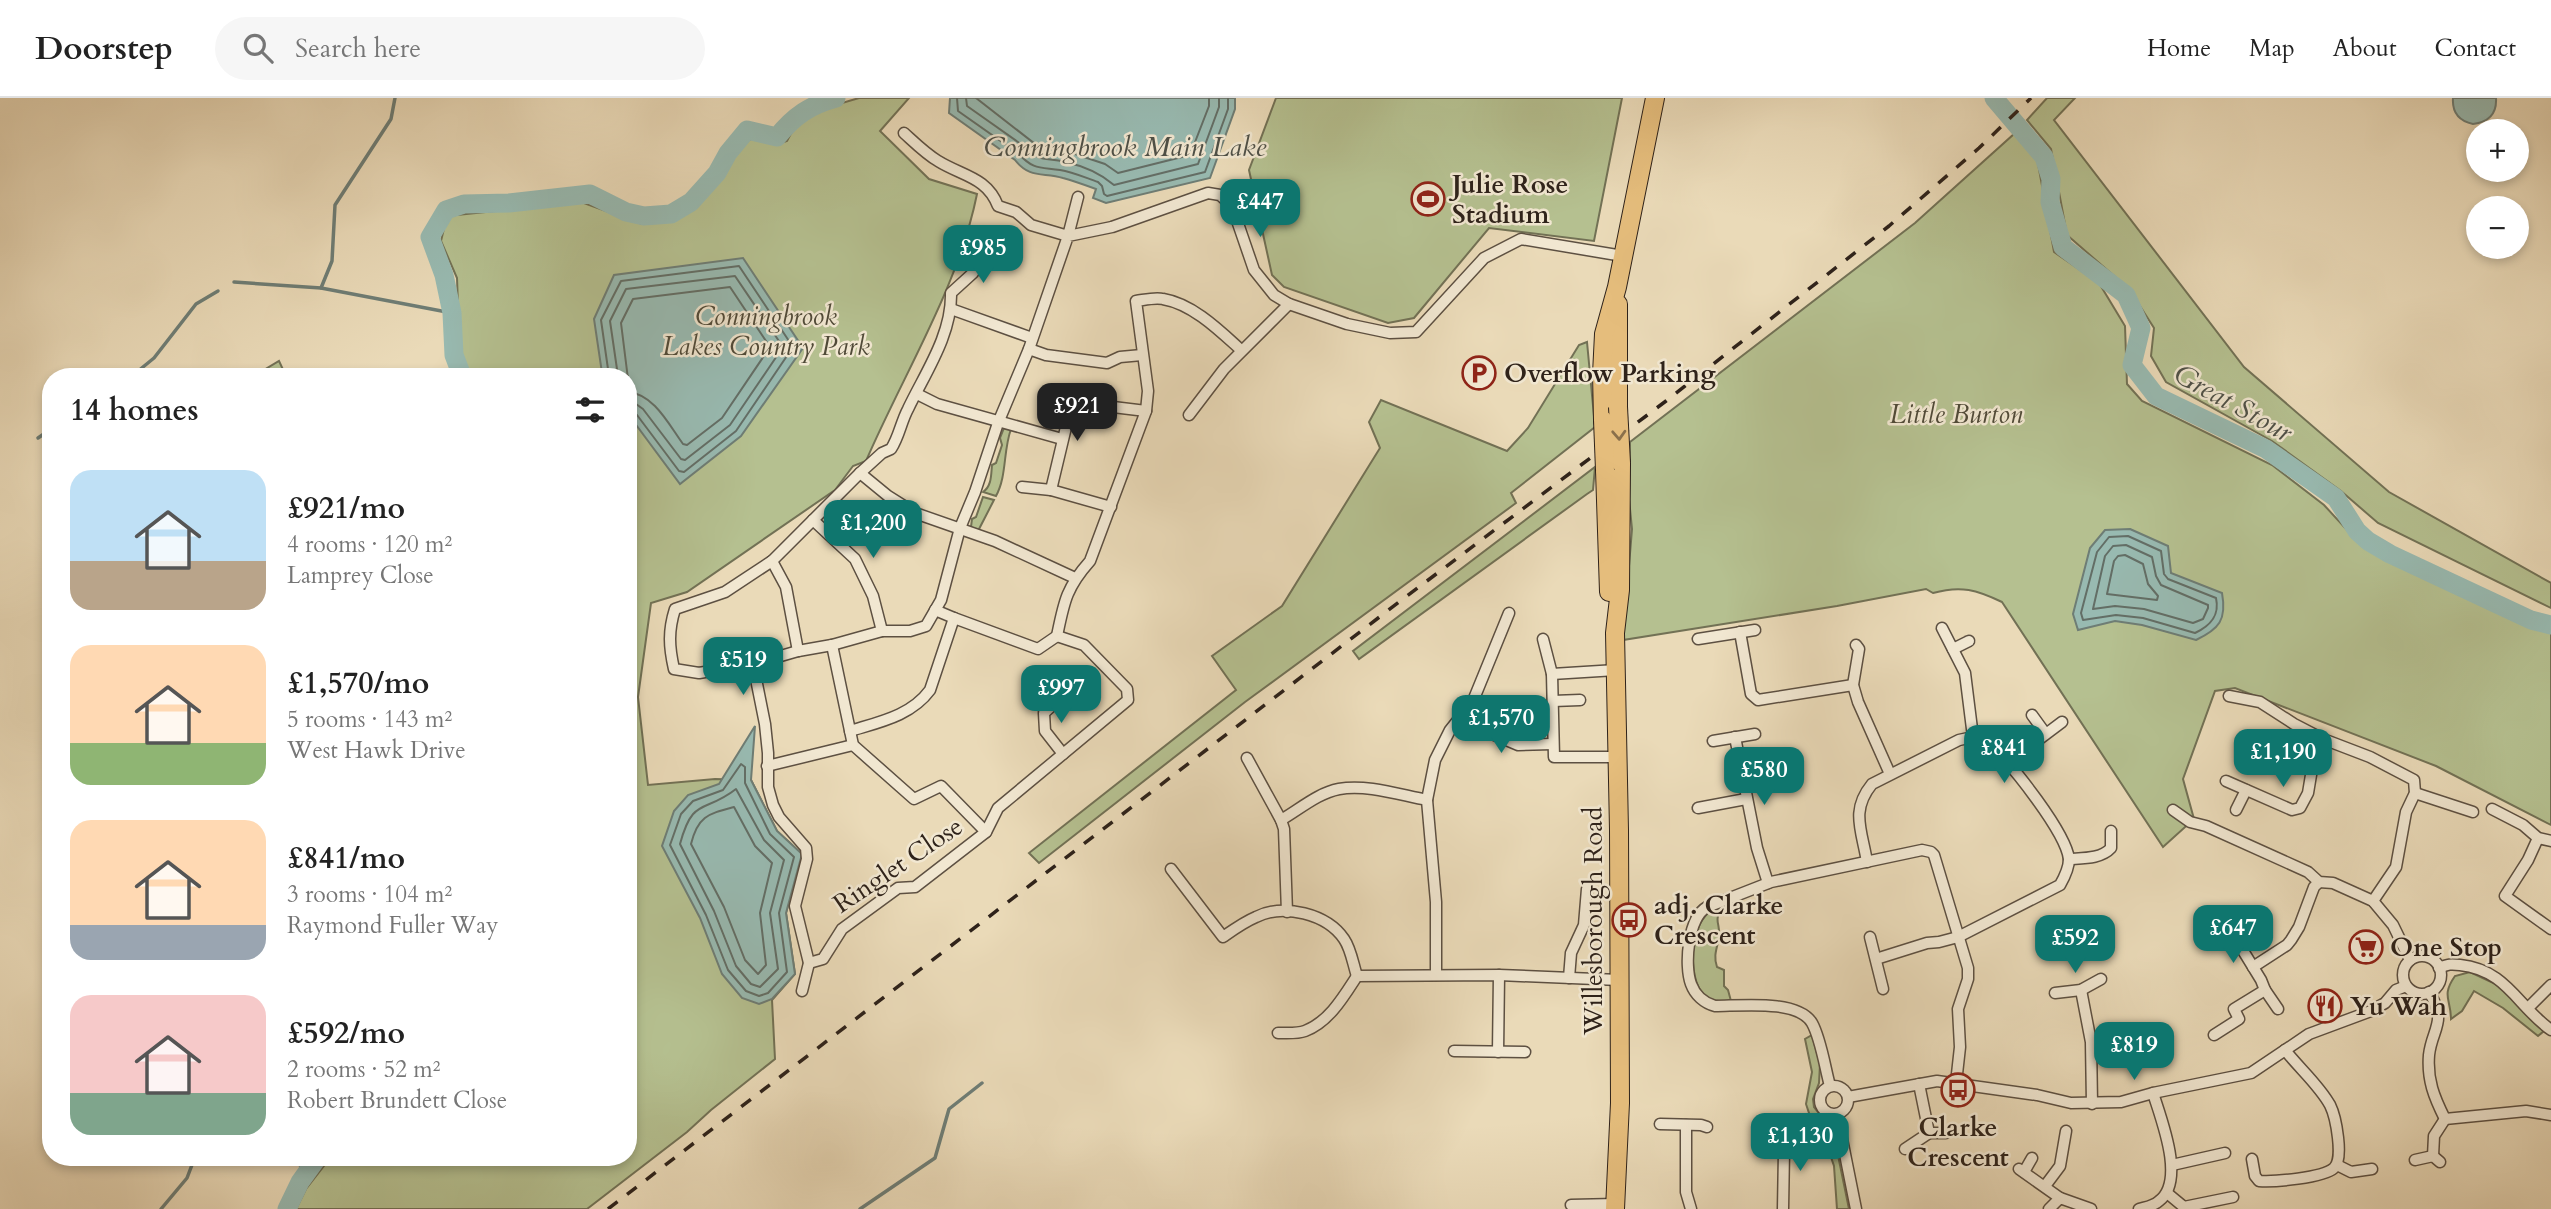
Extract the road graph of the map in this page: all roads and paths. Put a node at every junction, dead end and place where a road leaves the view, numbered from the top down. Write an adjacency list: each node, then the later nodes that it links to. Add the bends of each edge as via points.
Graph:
1 (1655, 98): 6 (main road, Willesborough Road)
2 (904, 133): 4 (street, via 938,161 993,192 998,206 1016,212 1031,225)
3 (1078, 197): 4 (street)
4 (1068, 236): 8 (street, via 1112,227 1208,193 1220,195 1232,206 1254,270 1274,295); 10 (street)
5 (984, 252): 9 (street, via 974,273 951,293)
6 (1623, 256): 7 (main road, Willesborough Road); 8 (street, via 1521,239 1484,258 1416,332 1390,333 1347,324)
7 (1617, 287): 18 (main road, Willesborough Road, one-way to 18, bridge, via 1618,407); 18 (main road, Willesborough Road, bridge, via 1604,334 1602,374 1603,420)
8 (1289, 304): 11 (street)
9 (951, 309): 10 (street); 13 (street)
10 (1031, 343): 12 (street, via 1046,355 1107,363); 16 (street)
11 (1241, 350): 12 (street, via 1198,315 1163,298 1136,301); 15 (street)
12 (1142, 355): 14 (street)
13 (917, 394): 16 (street); 19 (street, via 894,445)
14 (1146, 411): 17 (street, via 1072,402); 22 (street)
15 (1189, 415)
16 (998, 423): 17 (street); 24 (street)
17 (1062, 439): 21 (street)
18 (1613, 467): 43 (main road, Willesborough Road, via 1620,590)
19 (860, 473): 23 (street); 24 (street, via 915,513)
20 (1022, 487): 21 (street)
21 (1051, 489): 22 (street)
22 (1111, 507): 26 (street, via 1090,561)
23 (813, 520): 25 (street); 32 (street, via 855,559 873,596)
24 (960, 528): 26 (street); 27 (street)
25 (772, 561): 41 (street, via 786,587); 42 (street, via 725,592 675,609 670,626 674,669 699,673)
26 (1075, 578): 34 (street, via 1065,596)
27 (935, 610): 29 (street); 32 (street, via 926,626)
28 (1509, 613): 51 (street, via 1473,701)
29 (954, 618): 34 (street, via 1038,649); 53 (street, via 924,699 904,714)
30 (1942, 628): 40 (street)
31 (1755, 630): 33 (street)
32 (882, 631): 38 (street)
33 (1740, 632): 36 (street); 45 (street, via 1752,694 1758,701)
34 (1057, 636): 62 (street, Ringlet Close, via 1084,645 1127,689 1128,701)
35 (1543, 639): 44 (street)
36 (1698, 639)
37 (1969, 641): 40 (street)
38 (831, 645): 41 (street); 53 (street)
39 (1856, 645): 45 (street)
40 (1954, 649): 57 (street, via 1965,673)
41 (798, 650): 42 (street)
42 (752, 664): 66 (street, via 765,724)
43 (1616, 670): 44 (street); 63 (main road, Willesborough Road)
44 (1552, 674): 49 (street)
45 (1853, 685): 67 (street)
46 (1064, 695): 62 (street, via 1044,713 1045,731)
47 (2229, 696): 58 (street, via 2260,702)
48 (1580, 700): 49 (street)
49 (1553, 701): 60 (street)
50 (2032, 715): 54 (street)
51 (1459, 720): 60 (street, via 1518,745); 72 (street, via 1440,745)
52 (2062, 722): 54 (street)
53 (850, 731): 61 (street)
54 (2045, 733): 65 (street)
55 (1755, 734): 56 (street)
56 (1735, 737): 59 (street); 71 (street)
57 (1973, 737): 65 (street, via 1992,747); 67 (street)
58 (2323, 739): 69 (street, via 2300,808 2292,810); 70 (street, via 2398,771 2413,780)
59 (1713, 741)
60 (1552, 744): 63 (street, via 1554,757)
61 (853, 745): 66 (street, via 801,752); 80 (street, Ringlet Close, via 915,799 941,786)
62 (1063, 754): 80 (street, Ringlet Close, via 998,808)
63 (1619, 757): 105 (main road, Willesborough Road)
64 (1247, 758): 78 (street)
65 (2006, 764): 83 (street, via 2048,816)
66 (767, 766): 97 (street, via 773,806 806,849 795,906)
67 (1890, 774): 84 (street, via 1872,784 1860,802)
68 (2226, 781): 69 (street)
69 (2246, 790): 76 (street)
70 (2415, 793): 77 (street); 89 (street, via 2406,812 2396,867)
71 (1746, 799): 73 (street); 87 (street)
72 (1427, 800): 78 (street, via 1339,789 1309,801); 100 (street, via 1437,914)
73 (1698, 808)
74 (2492, 808): 81 (street)
75 (2173, 810): 86 (street, via 2190,822 2308,872)
76 (2236, 810)
77 (2473, 812)
78 (1281, 820): 90 (street)
79 (2111, 831): 83 (street, via 2107,853)
80 (986, 832): 97 (street, Ringlet Close, via 915,887 898,888 876,902 842,929 823,959)
81 (2538, 838): 82 (street); 92 (street, via 2505,897)
82 (2551, 841)
83 (2069, 859): 94 (street, via 2060,885)
84 (1867, 862): 87 (street); 94 (street, via 1931,852)
85 (1171, 869): 90 (street, via 1223,937 1258,915)
86 (2319, 882): 89 (street, via 2333,883); 98 (street, via 2287,945)
87 (1768, 883): 125 (street, via 1700,910 1690,937 1691,986 1715,1006 1787,1007 1803,1014 1813,1025)
88 (1587, 889): 103 (street, via 1584,925 1571,953)
89 (2373, 901): 96 (street, via 2393,925)
90 (1287, 912): 102 (street, via 1311,915 1335,928 1346,942)
91 (2223, 918): 98 (street)
92 (2551, 929)
93 (1870, 937): 95 (street)
94 (1958, 937): 95 (street); 123 (street, via 1968,973 1957,1012)
95 (1876, 959): 108 (street)
96 (2410, 960): 99 (street, via 2427,957); 107 (street, via 2403,975)
97 (809, 963): 111 (street)
98 (2253, 967): 110 (street)
99 (2439, 968): 112 (street, via 2440,979); 114 (street, via 2450,963 2486,971)
100 (1436, 975): 101 (street); 102 (street)
101 (1499, 975): 103 (street); 121 (street)
102 (1357, 976): 117 (street, via 1321,1023 1303,1032)
103 (1569, 978): 105 (street)
104 (2101, 979): 109 (street)
105 (1619, 980): 154 (main road, Willesborough Road)
106 (2551, 985): 114 (street)
107 (2406, 986): 112 (street, via 2416,993); 119 (street, via 2371,1011 2309,1034)
108 (1883, 989)
109 (2081, 990): 113 (street); 128 (street, via 2091,1042)
110 (2265, 990): 115 (street); 118 (street, via 2234,1009 2239,1019)
111 (802, 991)
112 (2429, 992): 131 (street, via 2438,1021 2429,1056 2430,1087)
113 (2055, 993)
114 (2528, 1008): 116 (street)
115 (2278, 1009)
116 (2551, 1030)
117 (1278, 1033)
118 (2214, 1035)
119 (2286, 1050): 126 (street, via 2251,1073); 147 (street, via 2331,1108)
120 (1454, 1051): 121 (street)
121 (1498, 1052): 122 (street)
122 (1525, 1052)
123 (1956, 1083): 124 (street); 128 (street)
124 (1919, 1084): 127 (street); 139 (street)
125 (1830, 1086): 127 (street, via 1842,1088); 129 (street, via 1822,1092 1820,1102 1826,1112)
126 (2153, 1093): 128 (street); 146 (street)
127 (1848, 1097): 129 (street, via 1846,1108)
128 (2092, 1104)
129 (1837, 1114): 157 (street)
130 (2551, 1115): 131 (street, via 2526,1111)
131 (2445, 1119): 145 (street, via 2434,1136 2437,1159)
132 (1779, 1122): 138 (street)
133 (1660, 1124): 134 (street)
134 (1686, 1125): 135 (street); 155 (street, via 1686,1192)
135 (1707, 1128)
136 (1805, 1131): 138 (street)
137 (2066, 1131): 149 (street, via 2060,1166)
138 (1790, 1132): 156 (street, via 1784,1151)
139 (1929, 1133): 140 (street); 141 (street)
140 (1946, 1133)
141 (1905, 1149)
142 (2225, 1153): 146 (street)
143 (2032, 1158): 149 (street, via 2022,1171)
144 (2252, 1158): 147 (street, via 2259,1181 2327,1172)
145 (2415, 1160)
146 (2172, 1165): 150 (street)
147 (2337, 1166): 148 (street, via 2351,1172)
148 (2372, 1170)
149 (2045, 1186): 152 (street)
150 (2167, 1193): 151 (street, via 2184,1207); 160 (street)
151 (2232, 1197)
152 (2060, 1198): 158 (street); 159 (street)
153 (1571, 1205): 154 (street)
154 (1615, 1207)
155 (1691, 1209)
156 (1783, 1209)
157 (1856, 1209)
158 (2049, 1209)
159 (2091, 1209)
160 (2139, 1209)

